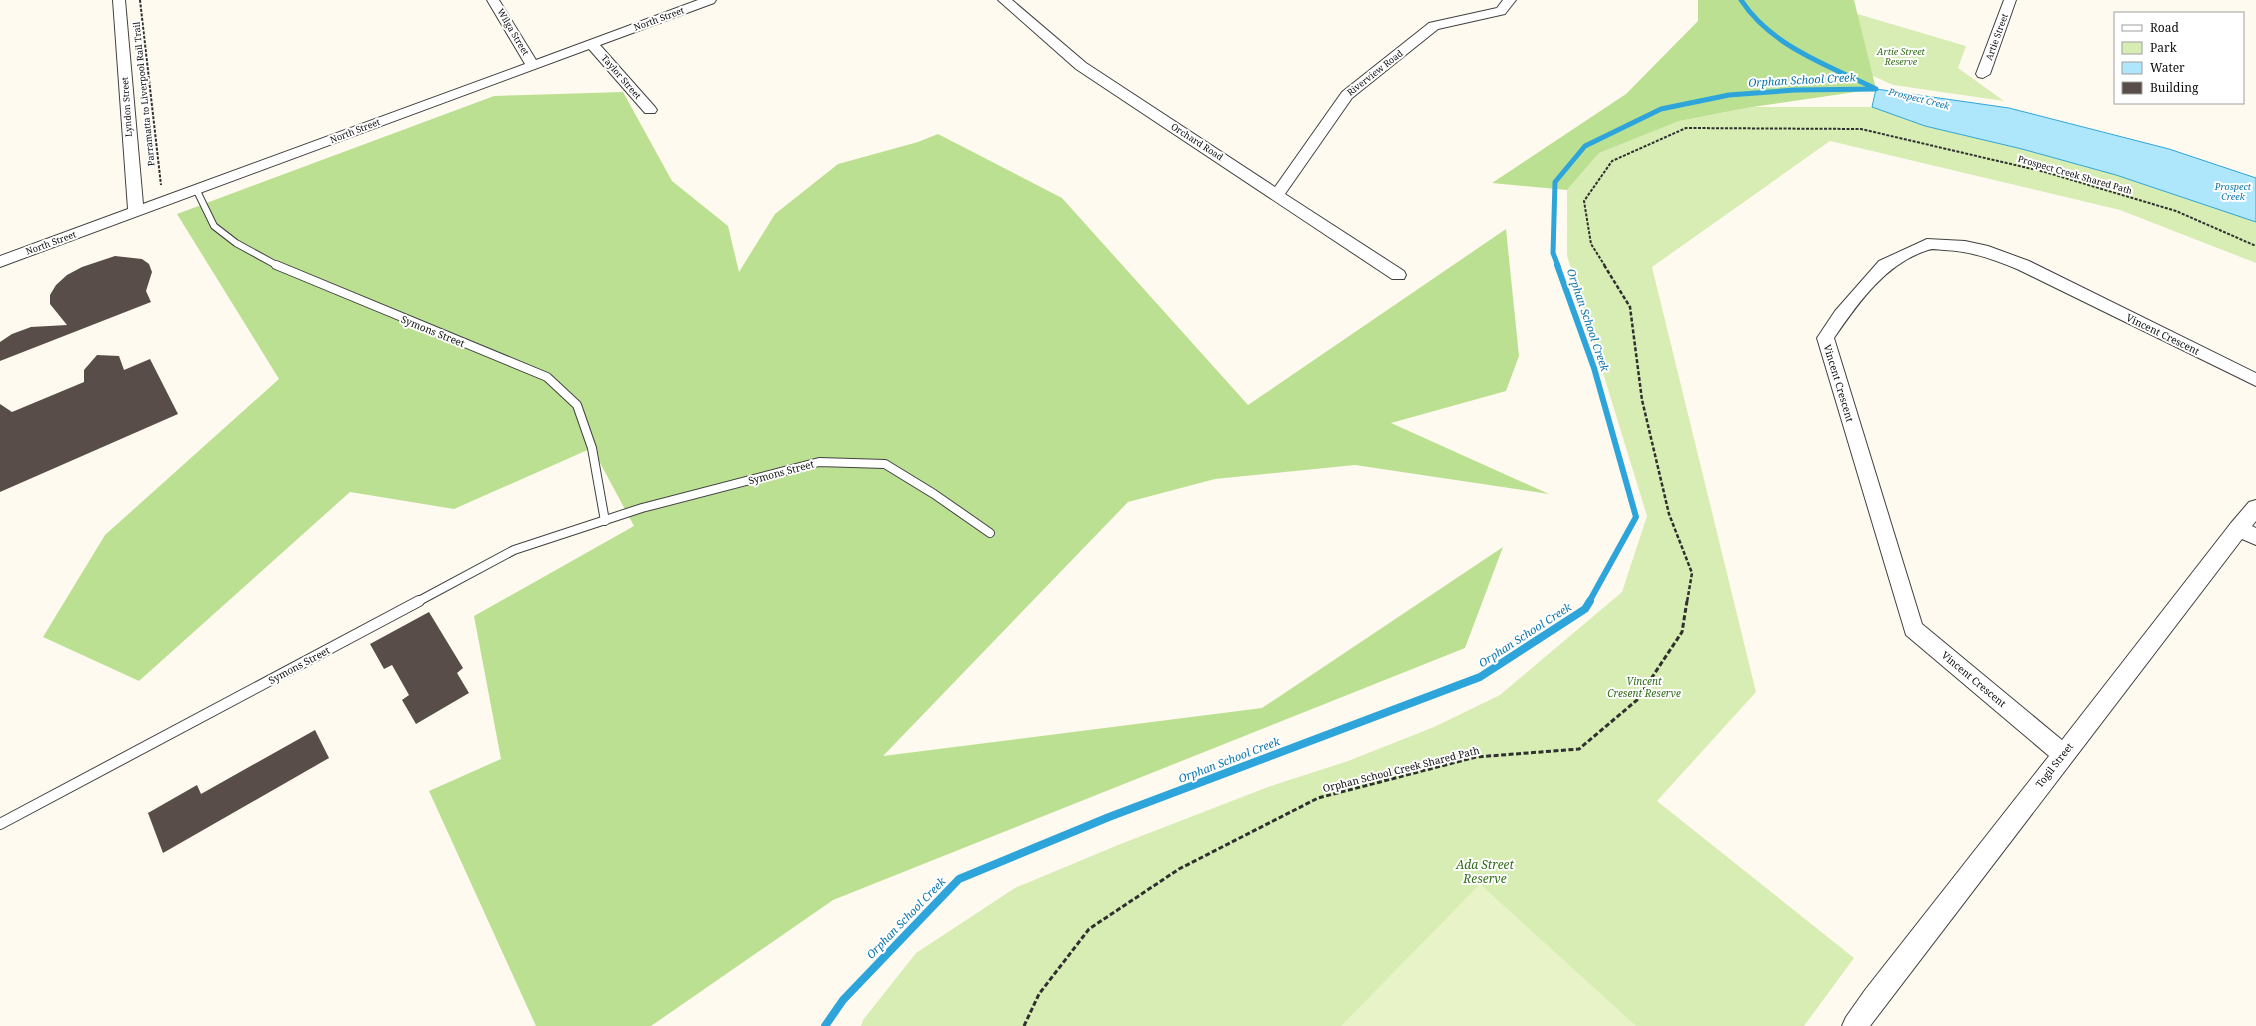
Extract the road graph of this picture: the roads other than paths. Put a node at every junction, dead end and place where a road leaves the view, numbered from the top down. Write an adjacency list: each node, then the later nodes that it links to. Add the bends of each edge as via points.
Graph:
1 (119, 0): 13 (street, Lyndon Street)
2 (493, 0): 8 (street, Wilga Street)
3 (710, 0): 7 (street, North Street)
4 (1004, 0): 12 (street, Orchard Road, via 1081,66)
5 (1510, 0): 12 (street, Riverview Road, via 1501,11 1434,26 1347,94)
6 (2010, 0): 9 (street, Artie Street)
7 (592, 44): 8 (street, North Street); 10 (street, Taylor Street)
8 (532, 65): 11 (street, North Street)
9 (1983, 74)
10 (650, 110)
11 (197, 191): 13 (street, North Street); 18 (lane, Symons Street, via 214,226 236,243 278,266 547,377 577,405 592,448)
12 (1277, 195): 15 (street, Orchard Road)
13 (136, 213): 14 (street, North Street)
14 (0, 262)
15 (1398, 275)
16 (2256, 380): 21 (street, Vincent Crescent, via 2023,265 1988,251 1965,246 1927,244 1885,265 1841,315 1825,338 1913,629)
17 (2256, 507): 20 (street, Togil Street)
18 (605, 521): 19 (lane, Symons Street, via 642,508 826,462 885,464); 22 (lane, Symons Street, via 514,550)
19 (990, 533)
20 (2247, 533): 21 (street, Togil Street)
21 (2063, 754): 23 (street, Togil Street)
22 (0, 824)
23 (1855, 1026)

